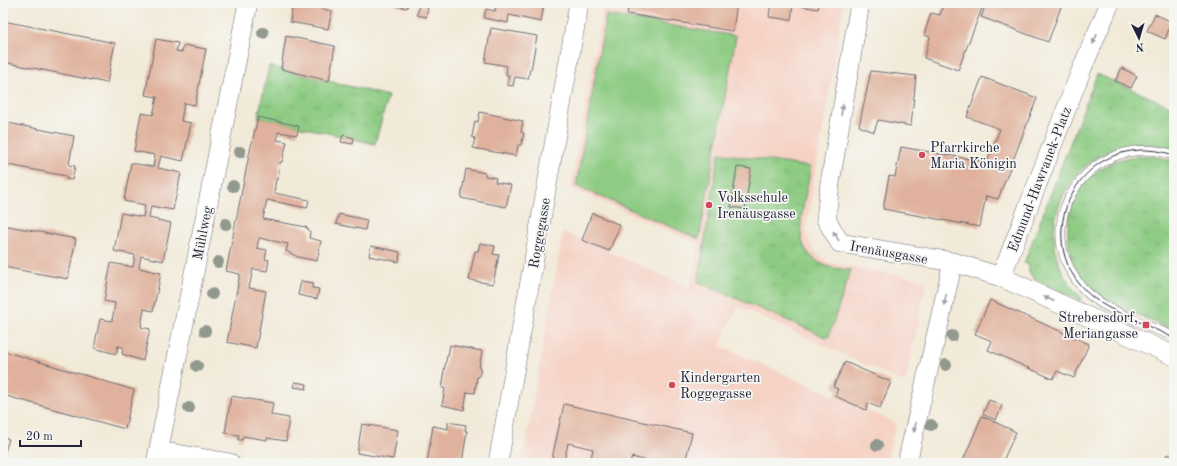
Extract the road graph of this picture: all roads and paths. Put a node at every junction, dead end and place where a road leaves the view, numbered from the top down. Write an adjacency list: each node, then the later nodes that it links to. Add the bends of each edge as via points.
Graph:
1 (248, 3): 10 (street, Mühlweg)
2 (579, 3): 12 (street, Roggegasse)
3 (860, 3): 6 (street, Irenäusgasse, one-way to 3, via 840,243 826,220)
4 (1110, 3): 7 (street, Edmund-Hawranek-Platz, one-way to 7)
5 (1174, 155): 8 (lane, via 1148,150 1126,152 1091,168 1068,200 1063,214 1062,232 1066,260 1074,277 1086,291 1109,308)
6 (953, 262): 7 (street); 13 (street, one-way to 13)
7 (1000, 277): 9 (street, one-way to 7)
8 (1174, 336)
9 (1174, 356)
10 (157, 457): 11 (street)
11 (230, 463)
12 (498, 463)
13 (906, 463)

